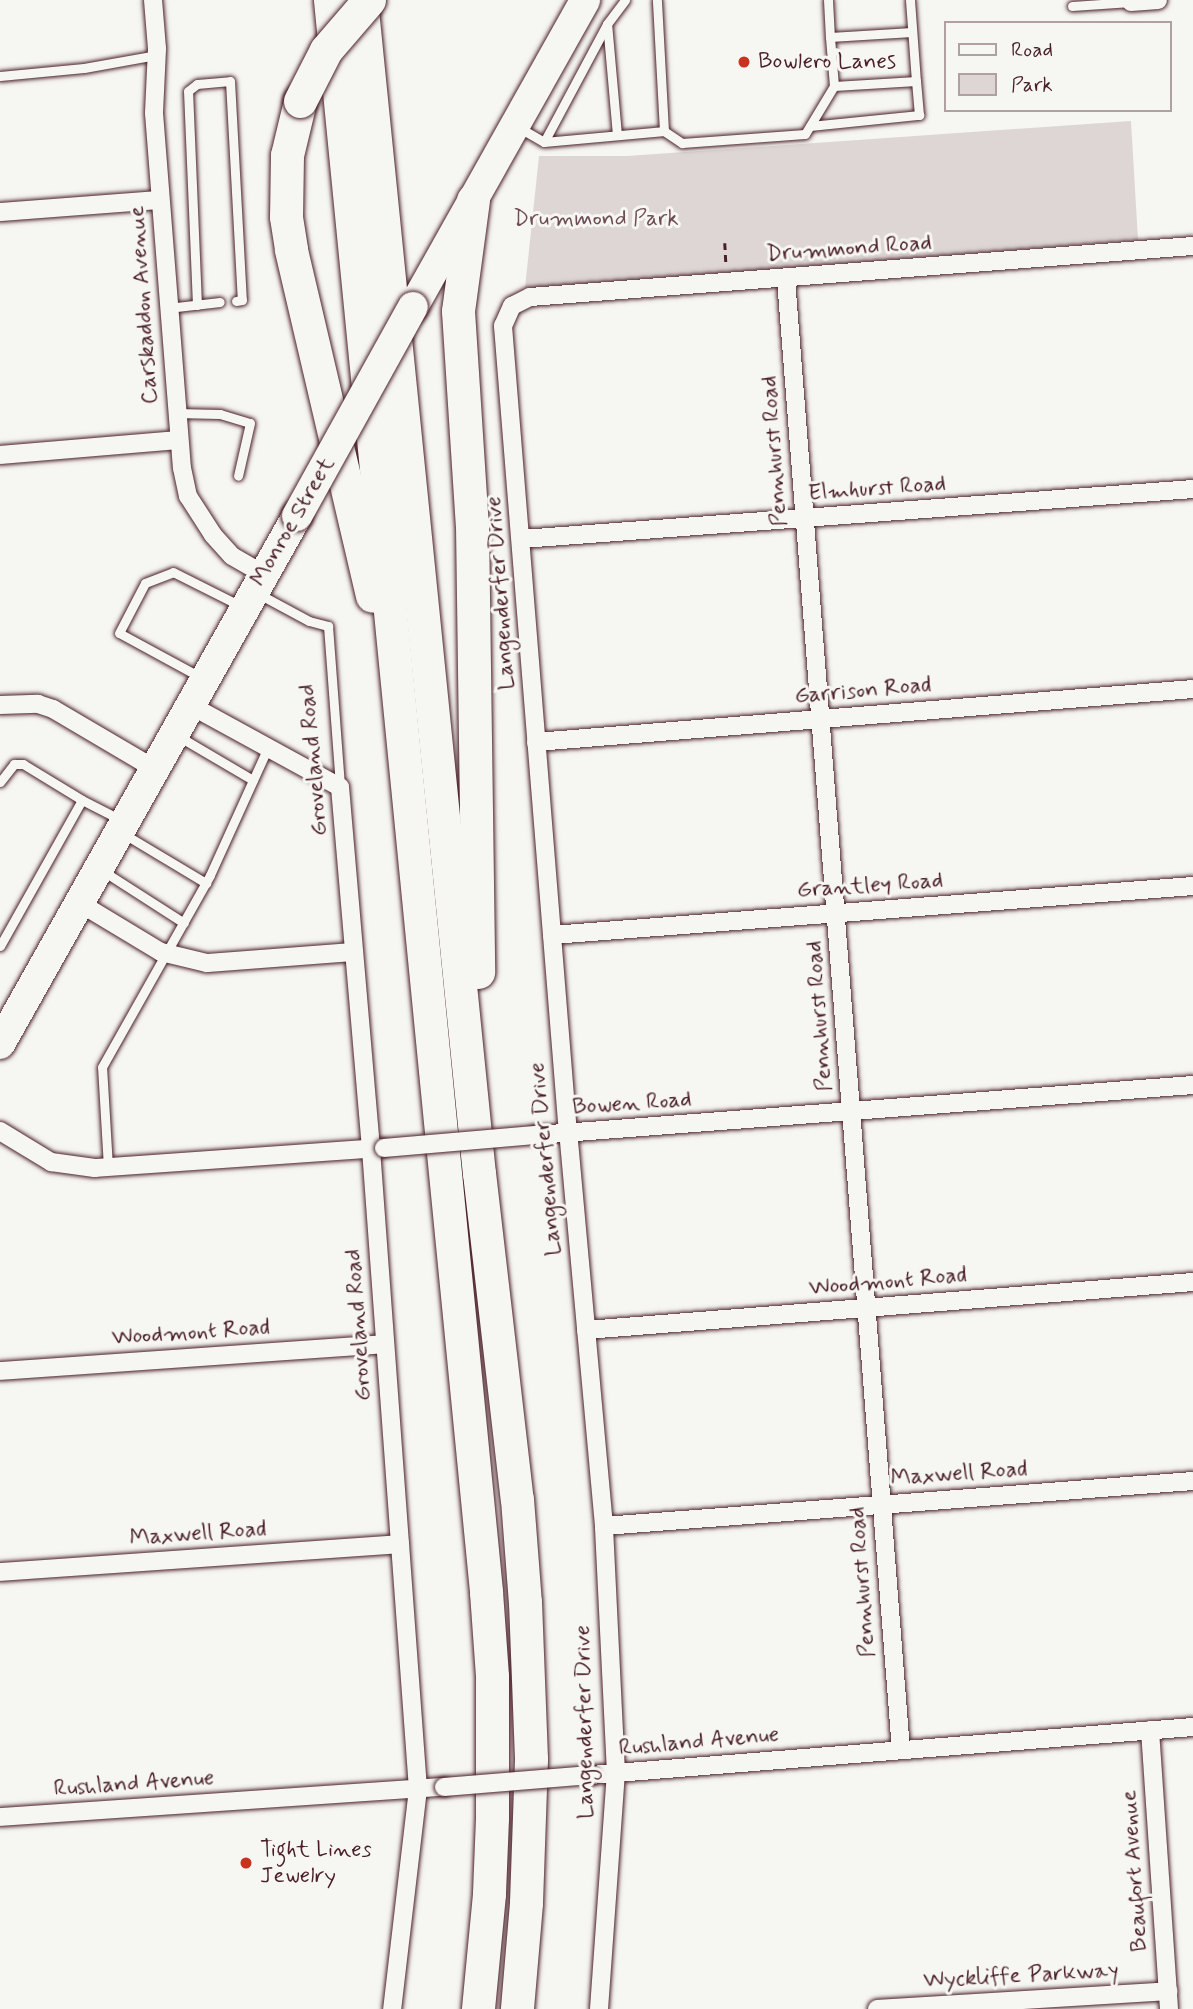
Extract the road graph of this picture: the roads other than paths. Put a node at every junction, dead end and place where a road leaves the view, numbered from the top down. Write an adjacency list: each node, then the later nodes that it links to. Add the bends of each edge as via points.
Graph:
1 (153, 0): 16 (street, Carskaddon Avenue)
2 (330, 0): 66 (highway)
3 (360, 0): 80 (highway)
4 (369, 0): 66 (highway, bridge, via 326,50 300,101 286,155 286,217 377,622)
5 (585, 0): 20 (main road, Monroe Street)
6 (625, 0): 13 (lane)
7 (657, 0): 22 (lane)
8 (828, 0): 15 (lane)
9 (911, 0): 14 (lane)
10 (1158, 0): 11 (street)
11 (1132, 2): 12 (lane)
12 (1072, 6)
13 (607, 24): 23 (lane); 24 (lane)
14 (912, 32): 15 (lane); 18 (lane)
15 (831, 37): 19 (lane)
16 (156, 55): 17 (lane); 25 (street, Carskaddon Avenue, via 154,113)
17 (0, 76)
18 (916, 81): 19 (lane); 21 (lane, via 919,116)
19 (834, 86): 21 (lane)
20 (514, 125): 24 (lane); 26 (main road, Monroe Street)
21 (810, 126): 22 (lane, via 805,134 682,143)
22 (664, 131): 23 (lane)
23 (617, 135): 24 (lane)
24 (544, 142)
25 (160, 200): 27 (street); 34 (street, Carskaddon Avenue)
26 (473, 200): 42 (main road, Monroe Street, bridge); 80 (highway, via 458,311 472,525 479,1034 512,1362)
27 (0, 212)
28 (1193, 246): 29 (street, Drummond Road)
29 (786, 279): 33 (street, Drummond Road, via 530,297); 40 (street, Pennhurst Road)
30 (236, 301): 32 (lane, via 242,299 230,81 197,84 188,91)
31 (220, 303): 32 (lane)
32 (197, 305): 34 (lane)
33 (512, 306): 41 (street, Langenderfer Drive, via 503,326)
34 (168, 308): 35 (street, Carskaddon Avenue)
35 (176, 413): 36 (street, Carskaddon Avenue); 38 (lane, via 220,414 250,423)
36 (178, 440): 37 (street); 42 (street, Carskaddon Avenue, via 188,496)
37 (0, 455)
38 (237, 476)
39 (1193, 489): 40 (street, Elmhurst Road)
40 (805, 519): 41 (street, Elmhurst Road); 46 (street, Pennhurst Road)
41 (522, 540): 48 (street, Langenderfer Drive)
42 (253, 591): 44 (main road, Monroe Street); 44 (lane, via 173,572 145,583 119,633); 53 (lane, Groveland Road, via 309,621 325,623)
43 (1193, 689): 46 (street, Garrison Road)
44 (197, 692): 47 (main road, Monroe Street); 49 (street)
45 (0, 705): 50 (street, via 38,704 53,709)
46 (821, 719): 48 (street, Garrison Road); 60 (street, Pennhurst Road)
47 (186, 741): 50 (main road, Monroe Street); 51 (lane)
48 (536, 742): 62 (street, Langenderfer Drive)
49 (268, 747): 51 (lane); 53 (street)
50 (153, 768): 55 (main road, Monroe Street)
51 (253, 780): 57 (lane)
52 (0, 782): 54 (lane, via 13,764 23,764)
53 (340, 787): 64 (street, Groveland Road)
54 (82, 800): 55 (lane); 63 (lane)
55 (122, 826): 56 (main road, Monroe Street); 57 (lane)
56 (98, 868): 59 (main road, Monroe Street); 61 (lane)
57 (206, 883): 61 (lane)
58 (1193, 886): 60 (street, Grantley Road)
59 (79, 902): 65 (street); 67 (main road, Monroe Street)
60 (838, 913): 62 (street, Grantley Road); 70 (street, Pennhurst Road)
61 (184, 923): 65 (lane)
62 (552, 935): 72 (street, Langenderfer Drive)
63 (0, 946)
64 (354, 952): 65 (street, via 207,963); 73 (street, Groveland Road)
65 (167, 953): 74 (lane, via 102,1067)
66 (425, 962): 94 (highway, via 492,1676 489,1894)
67 (7, 1014): 68 (main road, Monroe Street)
68 (0, 1044)
69 (1193, 1085): 70 (street, Bowen Road)
70 (851, 1112): 72 (street, Bowen Road); 76 (street, Pennhurst Road)
71 (0, 1131): 74 (street, Bowen Road, via 51,1162)
72 (568, 1134): 73 (street, Bowen Road, bridge); 77 (street, Langenderfer Drive)
73 (378, 1149): 74 (street, Bowen Road); 78 (street, Groveland Road)
74 (108, 1167)
75 (1193, 1282): 76 (street, Woodmont Road)
76 (867, 1308): 77 (street, Woodmont Road); 82 (street, Pennhurst Road)
77 (586, 1330): 83 (street, Langenderfer Drive)
78 (385, 1344): 79 (street, Woodmont Road); 84 (street, Groveland Road)
79 (0, 1371)
80 (513, 1470): 95 (highway, via 525,1602 531,1759 527,1903)
81 (1193, 1481): 82 (street, Maxwell Road)
82 (882, 1505): 83 (street, Maxwell Road); 88 (street, Pennhurst Road)
83 (604, 1526): 89 (street, Langenderfer Drive)
84 (400, 1545): 85 (street, Maxwell Road); 90 (street, Groveland Road)
85 (0, 1572)
86 (1193, 1727): 87 (street, Rushland Avenue)
87 (1150, 1730): 88 (street, Rushland Avenue); 92 (street, Beaufort Avenue)
88 (901, 1750): 89 (street, Rushland Avenue)
89 (616, 1773): 90 (street, Rushland Avenue, bridge); 96 (street, Langenderfer Drive)
90 (418, 1789): 91 (street, Rushland Avenue); 93 (street, Groveland Road)
91 (0, 1817)
92 (1168, 2000): 97 (street, Wyckliffe Parkway)
93 (393, 2009)
94 (478, 2009)
95 (517, 2009)
96 (599, 2009)
97 (877, 2009)

